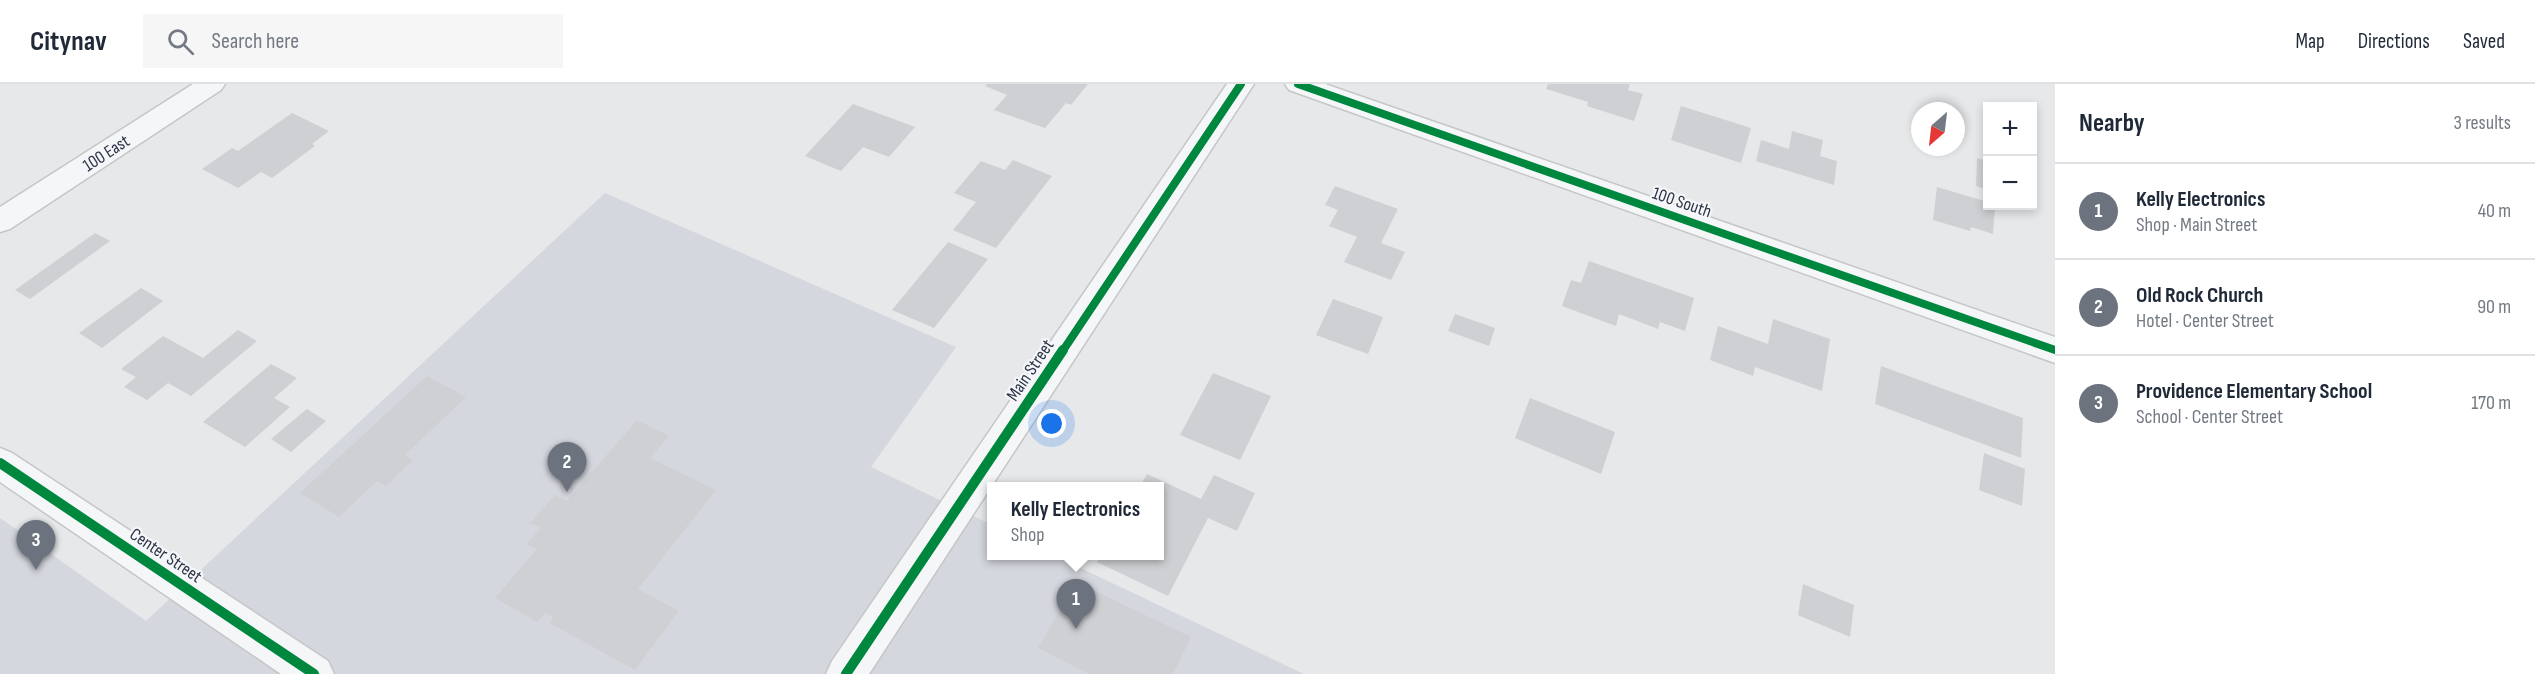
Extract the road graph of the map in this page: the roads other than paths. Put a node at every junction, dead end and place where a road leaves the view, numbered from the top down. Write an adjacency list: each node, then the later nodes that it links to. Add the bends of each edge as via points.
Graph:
1 (212, 84): 4 (street, 100 East)
2 (1241, 84): 8 (street, Main Street)
3 (1298, 84): 5 (street, 100 South)
4 (0, 221)
5 (2055, 350)
6 (0, 463): 7 (street, Center Street)
7 (314, 674)
8 (846, 674)

